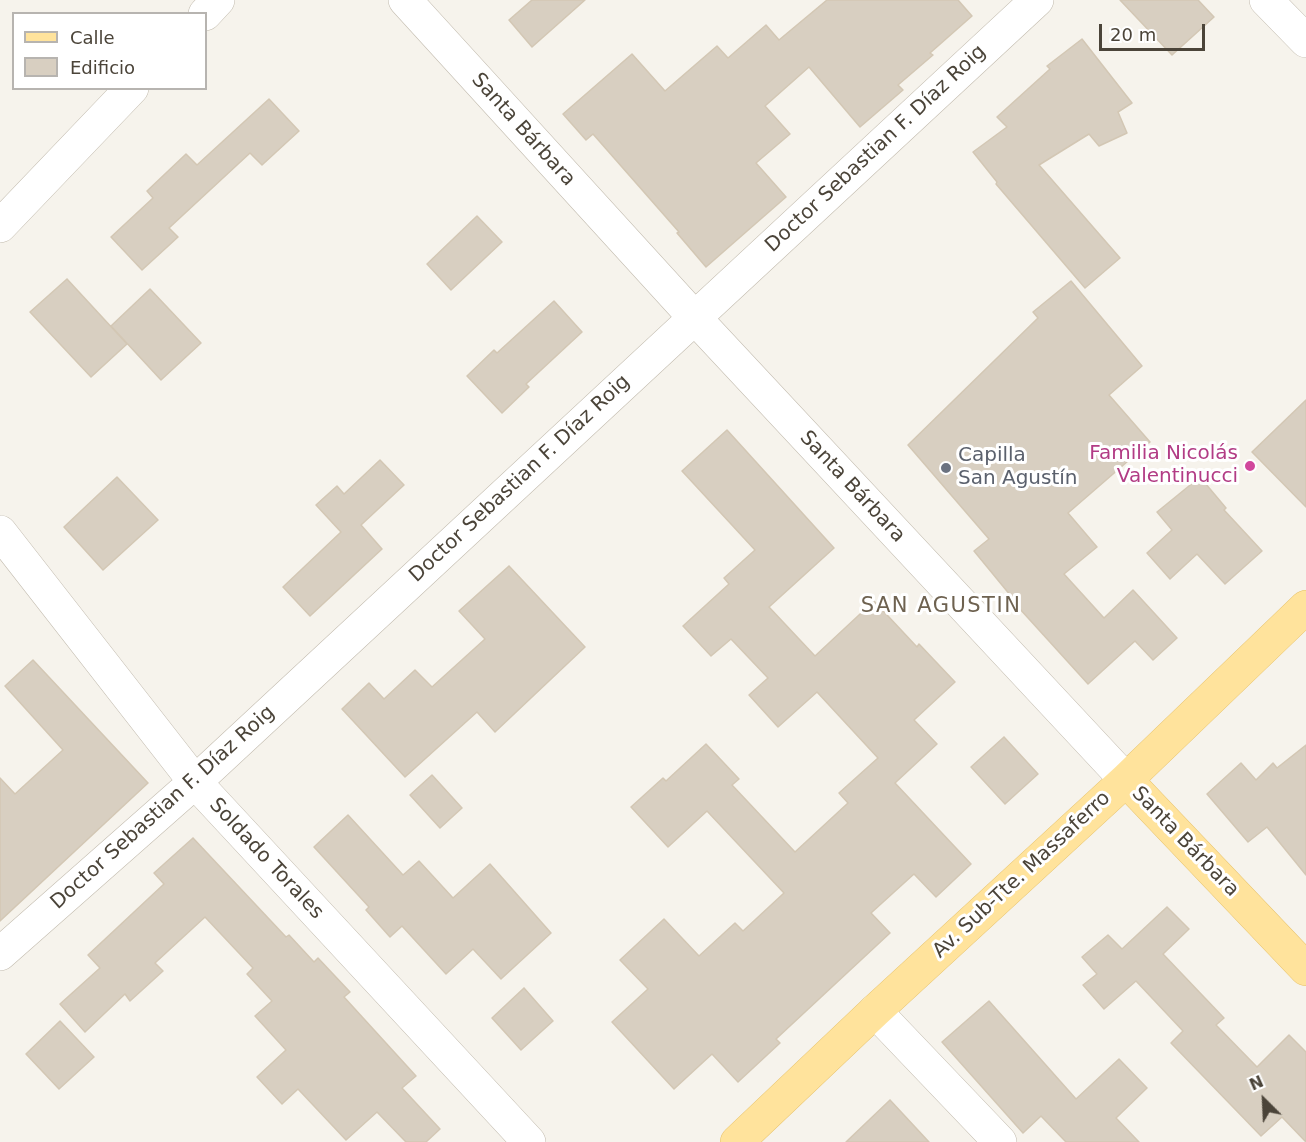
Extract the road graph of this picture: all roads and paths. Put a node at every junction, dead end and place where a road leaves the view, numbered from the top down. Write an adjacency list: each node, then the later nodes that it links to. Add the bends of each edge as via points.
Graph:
1 (218, 0): 5 (street)
2 (405, 0): 9 (street, Santa Bárbara)
3 (1037, 0): 9 (street, Doctor Sebastian F. Díaz Roig)
4 (1266, 0): 6 (street)
5 (207, 12)
6 (1306, 41)
7 (130, 90): 8 (street)
8 (0, 226)
9 (694, 317): 12 (street, Santa Bárbara); 13 (street, Doctor Sebastian F. Díaz Roig)
10 (0, 532): 13 (street, Soldado Torales)
11 (1306, 607): 12 (main road, Av. Sub-Tte. Massaferro)
12 (1126, 780): 15 (main road, Santa Bárbara); 16 (main road, Av. Sub-Tte. Massaferro)
13 (195, 782): 14 (street, Doctor Sebastian F. Díaz Roig); 17 (street, Soldado Torales)
14 (0, 954)
15 (1306, 969)
16 (874, 1011): 18 (main road, Av. Sub-Tte. Massaferro); 19 (street)
17 (529, 1142)
18 (737, 1142)
19 (1000, 1142)

